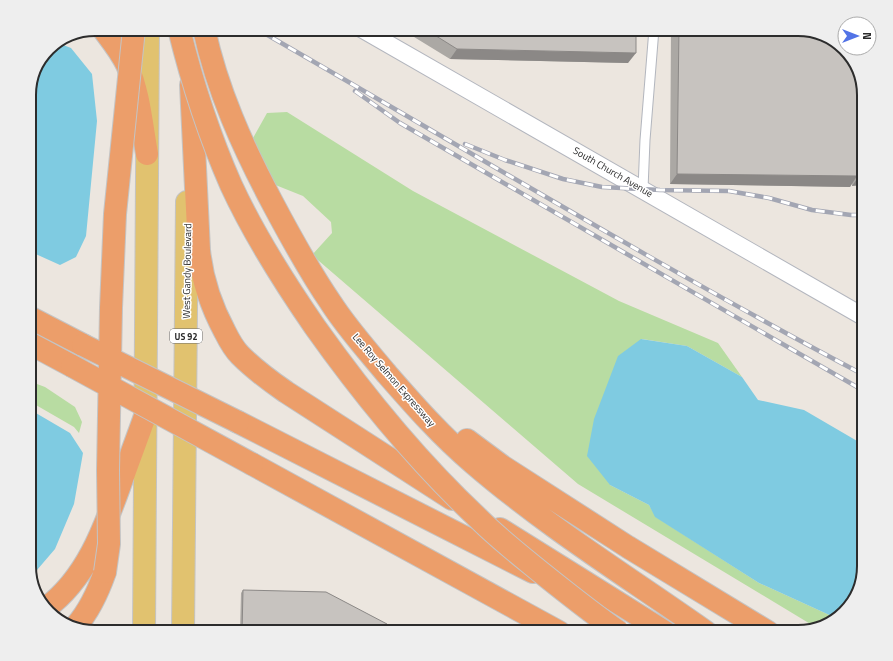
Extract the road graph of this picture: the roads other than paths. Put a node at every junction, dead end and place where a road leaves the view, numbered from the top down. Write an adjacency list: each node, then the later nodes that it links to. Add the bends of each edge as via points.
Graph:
1 (108, 36): 10 (highway, via 127,66 138,102)
2 (133, 36): 18 (highway, bridge, via 115,214 110,323 109,544 105,572 96,596)
3 (148, 36): 10 (main road)
4 (189, 36): 22 (highway, bridge, via 186,58 204,116 232,185 282,277 334,354 392,428 454,496 514,550)
5 (190, 36): 20 (main road, West Gandy Boulevard / US 92)
6 (190, 36): 24 (highway, via 201,269 211,304 239,354 263,376 286,392)
7 (192, 36): 15 (highway, Lee Roy Selmon Expressway, via 216,75 234,122 263,184 307,264 354,336)
8 (374, 36): 11 (street, South Church Avenue)
9 (653, 36): 11 (lane)
10 (147, 154): 16 (main road)
11 (643, 190): 12 (street, South Church Avenue)
12 (857, 313)
13 (36, 320): 23 (highway, bridge)
14 (36, 347): 21 (highway, bridge)
15 (401, 390): 25 (highway, Lee Roy Selmon Expressway, via 422,415 461,452 513,496); 26 (highway, via 502,466)
16 (145, 416): 17 (highway, via 99,539 69,586); 19 (main road)
17 (51, 605)
18 (79, 623)
19 (144, 625)
20 (183, 625)
21 (546, 625)
22 (609, 625)
23 (638, 625)
24 (654, 625)
25 (696, 625)
26 (756, 625)

